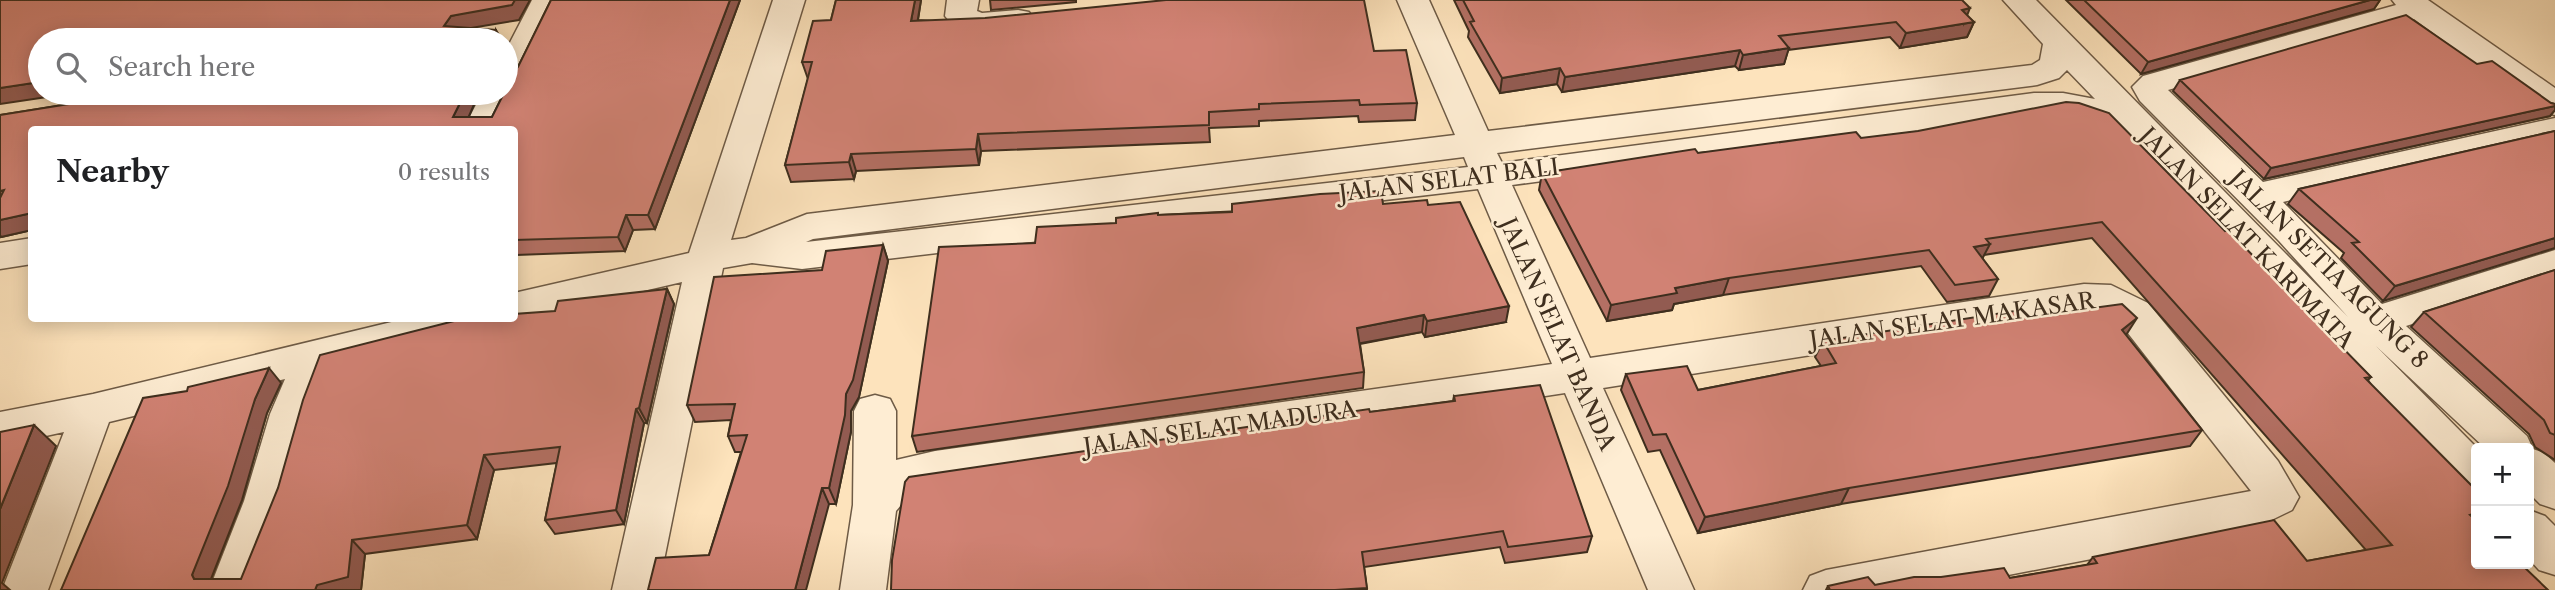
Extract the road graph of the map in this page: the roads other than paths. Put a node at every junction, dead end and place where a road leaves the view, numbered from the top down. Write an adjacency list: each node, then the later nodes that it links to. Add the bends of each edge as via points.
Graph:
1 (548, 0): 8 (street)
2 (789, 0): 20 (street)
3 (963, 0): 7 (street, via 961,16 979,23)
4 (1413, 0): 17 (street, JALAN SELAT BANDA)
5 (2019, 0): 10 (street, JALAN SELAT KARIMATA)
6 (2413, 4): 12 (street); 18 (street, JALAN SETIA AGUNG 8, via 2149,87)
7 (1045, 17)
8 (532, 30): 9 (street); 11 (street)
9 (518, 32)
10 (2059, 45): 15 (street, JALAN SELAT KARIMATA); 17 (street, JALAN SELAT BALI, via 2059,62 2052,71 2037,75)
11 (518, 57)
12 (2555, 104)
13 (493, 105): 14 (street)
14 (482, 126)
15 (2140, 127): 17 (street, JALAN SELAT BALI, via 2066,102); 36 (street, JALAN SELAT KARIMATA)
16 (2555, 129): 18 (street)
17 (1483, 161): 20 (street, JALAN SELAT BALI, via 802,256 752,250); 28 (street, JALAN SELAT BANDA)
18 (2256, 196): 24 (street, JALAN SETIA AGUNG 8)
19 (28, 252): 21 (street)
20 (708, 255): 23 (street, JALAN SELAT BALI); 43 (street)
21 (0, 256)
22 (2555, 264): 24 (street)
23 (518, 306)
24 (2375, 321): 32 (street, JALAN SETIA AGUNG 8)
25 (442, 322): 26 (street)
26 (363, 333): 27 (street)
27 (313, 358): 29 (street); 42 (street)
28 (1577, 376): 38 (street, JALAN SELAT MADURA, via 935,468 899,477); 45 (street, JALAN SELAT BANDA); 46 (street, JALAN SELAT MAKASAR, via 2084,298 2111,299 2134,313 2263,473 2277,497 2258,509)
29 (93, 410): 31 (street); 41 (street)
30 (875, 411): 38 (street)
31 (0, 429)
32 (2507, 443)
33 (2555, 452): 34 (street)
34 (2534, 461)
35 (2534, 468): 37 (street)
36 (2471, 470)
37 (2555, 491)
38 (875, 505): 44 (street)
39 (2534, 534): 40 (street)
40 (2555, 556)
41 (25, 590)
42 (232, 590)
43 (635, 590)
44 (863, 590)
45 (1671, 590)
46 (1826, 590)

